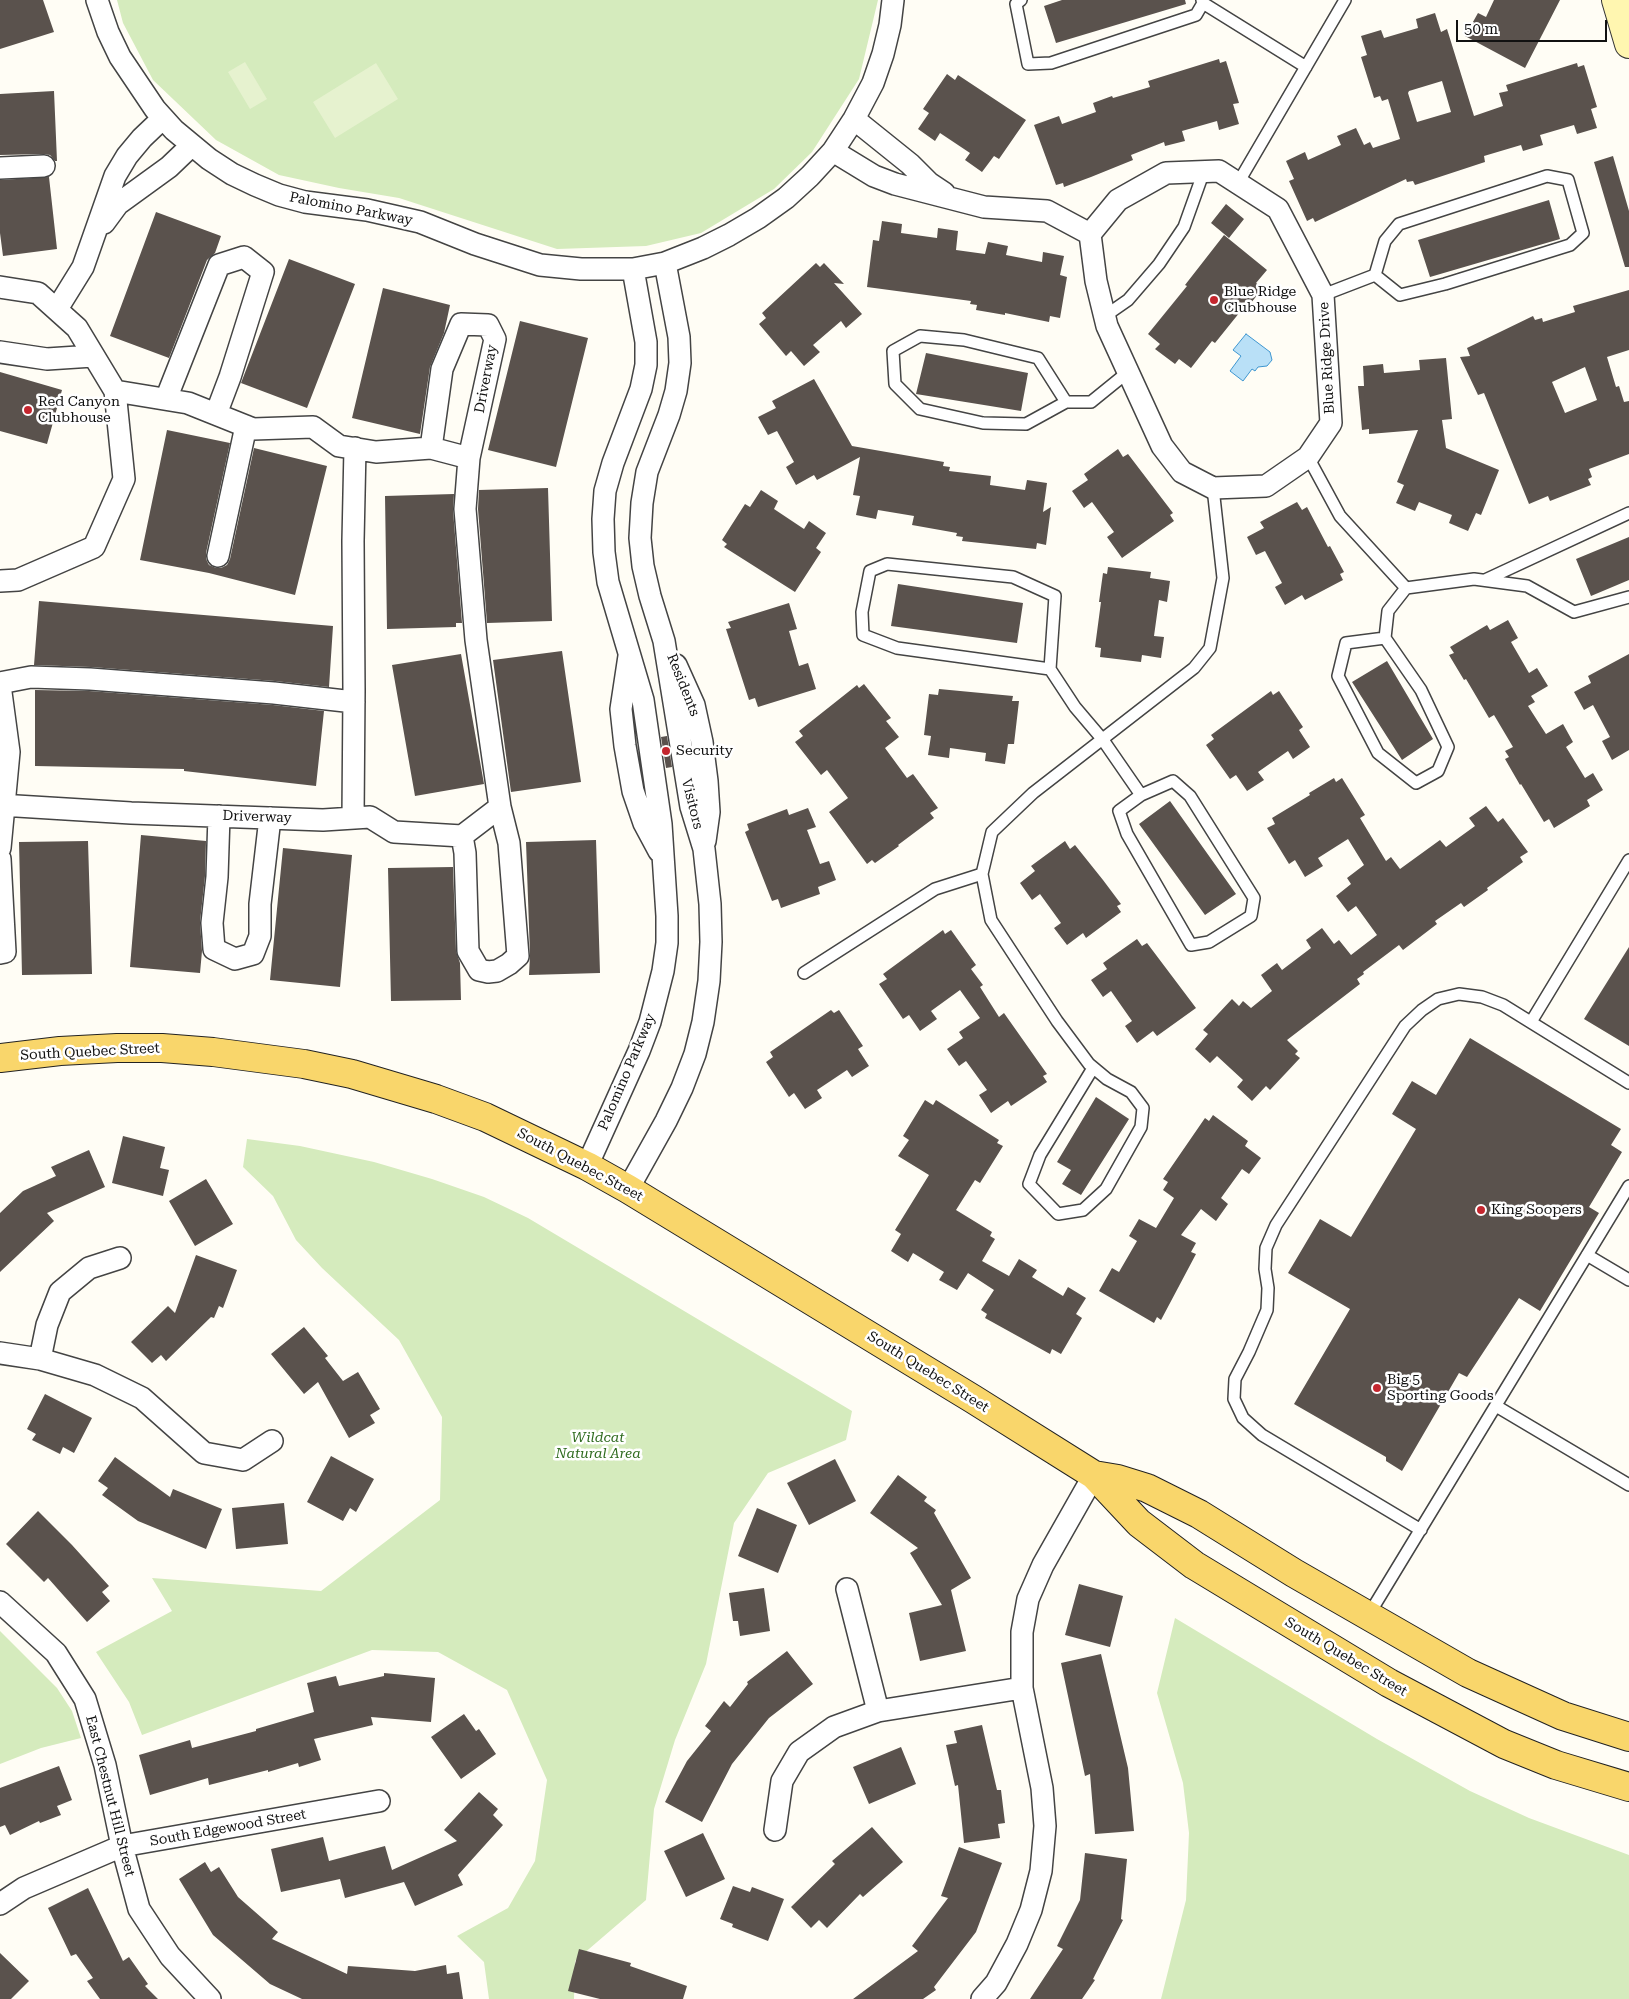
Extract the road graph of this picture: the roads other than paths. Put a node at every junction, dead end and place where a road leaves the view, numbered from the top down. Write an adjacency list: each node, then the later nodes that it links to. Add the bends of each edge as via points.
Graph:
1 (97, 0): 9 (street, Palomino Parkway, via 120,57)
2 (893, 0): 10 (street, Palomino Parkway, via 883,54 873,83)
3 (1021, 0): 6 (lane, via 1016,4 1028,64 1051,63 1196,15)
4 (1345, 0): 8 (lane)
5 (1616, 0): 7 (street)
6 (1202, 1): 8 (lane)
7 (1629, 44)
8 (1306, 67): 16 (lane)
9 (163, 118): 11 (street, Palomino Parkway); 18 (street, via 127,156 115,176)
10 (854, 120): 12 (street, Palomino Parkway); 17 (street)
11 (192, 145): 18 (street, via 169,167 118,204); 21 (street, Palomino Parkway, via 232,174 279,195 420,222 540,265)
12 (832, 151): 17 (street, via 874,176); 20 (street, Palomino Parkway, via 810,176 758,218 703,248)
13 (44, 166): 14 (street)
14 (0, 168)
15 (1204, 171): 16 (street, Blue Ridge Drive, via 1219,171); 19 (street, Blue Ridge Drive, via 1166,173 1118,200); 26 (lane, via 1184,227 1159,264 1128,300)
16 (1238, 183): 24 (street, Blue Ridge Drive, via 1278,209)
17 (950, 198): 19 (street, via 984,206 1047,211)
18 (96, 233): 25 (street, via 83,267)
19 (1090, 234): 26 (street, Blue Ridge Drive)
20 (665, 263): 21 (street, Palomino Parkway); 70 (street, Visitors, via 679,337 680,363 676,391 647,472 640,538 650,596 664,640 691,807 704,849 711,942 709,981 695,1054 666,1121)
21 (633, 269): 68 (street, Palomino Parkway, via 646,342 646,365 641,389 612,463 605,491 604,552 608,582 630,651 621,709 625,746 633,791 644,823 662,856 667,943 658,996 639,1051)
22 (1376, 275): 22 (lane, via 1400,295 1570,245 1583,233 1568,180 1548,176 1399,224 1385,241); 24 (lane)
23 (0, 288): 25 (street, via 38,293)
24 (1323, 295): 37 (street, Blue Ridge Drive, via 1330,423)
25 (57, 309): 28 (street, via 77,328)
26 (1105, 316): 29 (street, Blue Ridge Drive)
27 (0, 352): 28 (street, via 47,358)
28 (93, 356): 30 (street)
29 (1128, 372): 32 (lane, via 1091,402); 39 (street, Blue Ridge Drive, via 1162,446 1182,472)
30 (115, 391): 31 (street); 43 (street, via 124,479 94,547 18,580)
31 (166, 399): 33 (street); 33 (street, via 219,265 244,257 263,272)
32 (1066, 402): 32 (lane, via 1026,424 983,424 920,409 895,384 893,351 920,336 964,340 1038,358)
33 (216, 414): 34 (street)
34 (246, 426): 35 (street, via 253,429 313,427 339,446); 41 (street)
35 (355, 448): 36 (street, via 376,452); 49 (street)
36 (431, 448): 38 (street); 38 (street, Driverway, via 442,369 461,324 488,325 495,339)
37 (1308, 457): 39 (street, Blue Ridge Drive, via 1266,486); 44 (lane, via 1340,516)
38 (469, 458): 53 (street, via 465,509 476,640)
39 (1213, 488): 50 (lane, via 1223,578 1210,648 1194,668)
40 (1629, 513): 42 (lane)
41 (218, 556)
42 (1485, 580): 44 (lane); 45 (lane, via 1527,586 1574,612)
43 (0, 581)
44 (1406, 588): 46 (lane, via 1388,611)
45 (1629, 597)
46 (1385, 638): 46 (lane, via 1421,690 1448,747 1438,771 1416,784 1378,753 1338,676 1346,643)
47 (1050, 668): 47 (lane, via 897,648 863,636 862,612 870,571 887,564 1013,577 1054,596); 50 (lane)
48 (0, 684): 49 (street, via 31,678 90,679); 52 (street, via 9,752)
49 (354, 702): 56 (street)
50 (1103, 740): 51 (lane); 61 (lane, via 1033,793 992,832)
51 (1141, 795): 51 (lane, via 1173,781 1190,796 1254,898 1251,916 1209,942 1191,945 1127,834 1119,811)
52 (2, 805): 54 (street, Driverway); 58 (street)
53 (500, 806): 57 (street); 57 (street, via 509,843 518,956 497,971 479,970 468,951)
54 (220, 816): 55 (street, Driverway); 55 (street, via 212,923 214,949 235,959 253,954 260,936 260,904)
55 (270, 818): 56 (street, Driverway)
56 (353, 818): 57 (street, Driverway, via 370,817 394,832)
57 (462, 836)
58 (0, 848)
59 (0, 860): 62 (street, via 5,952)
60 (1629, 860): 64 (lane)
61 (982, 874): 63 (lane, via 935,889); 66 (lane, via 991,920 1057,1020)
62 (0, 954)
63 (804, 973)
64 (1531, 1022): 67 (lane); 80 (lane, via 1503,1005 1482,997 1459,994 1438,999 1405,1026 1276,1225 1266,1248 1267,1310 1235,1379 1234,1399 1240,1412 1262,1435)
65 (0, 1058): 68 (main road, South Quebec Street, via 60,1051 162,1048 304,1064 352,1074 441,1100 485,1117)
66 (1094, 1068): 66 (lane, via 1107,1080 1131,1092 1143,1108 1141,1127 1106,1189 1083,1210 1058,1214 1029,1184 1040,1154)
67 (1629, 1083)
68 (586, 1166): 70 (main road, South Quebec Street)
69 (1629, 1186): 71 (lane)
70 (628, 1189): 78 (main road, South Quebec Street)
71 (1587, 1255): 73 (lane); 76 (lane)
72 (120, 1258): 75 (street, via 89,1268 60,1292 47,1325)
73 (1629, 1280)
74 (0, 1353): 75 (street)
75 (40, 1359): 77 (street, via 95,1375 142,1398 204,1453 243,1460)
76 (1496, 1406): 79 (lane); 80 (lane)
77 (272, 1441)
78 (1094, 1475): 83 (main road, South Quebec Street, via 1147,1488 1199,1514); 84 (street, via 1043,1565 1028,1599 1022,1632); 87 (main road, South Quebec Street, via 1139,1523 1194,1565 1381,1678 1504,1744 1556,1765)
79 (1629, 1485)
80 (1421, 1530): 83 (lane)
81 (847, 1589): 85 (street)
82 (0, 1602): 90 (street, East Chestnut Hill Street, via 56,1653 85,1700 105,1765)
83 (1368, 1616): 86 (main road, South Quebec Street, via 1468,1673 1516,1696)
84 (1022, 1688): 85 (street); 93 (street, via 1042,1788 1045,1826 1041,1871 1031,1910 1017,1944 996,1983)
85 (878, 1711): 89 (street, via 834,1728 799,1752 782,1781)
86 (1629, 1738)
87 (1629, 1787)
88 (379, 1801): 90 (street, South Edgewood Street)
89 (775, 1830)
90 (122, 1846): 91 (street, South Edgewood Street, via 24,1888); 92 (street, East Chestnut Hill Street, via 139,1909 170,1956)
91 (0, 1904)
92 (210, 1999)
93 (982, 1999)

